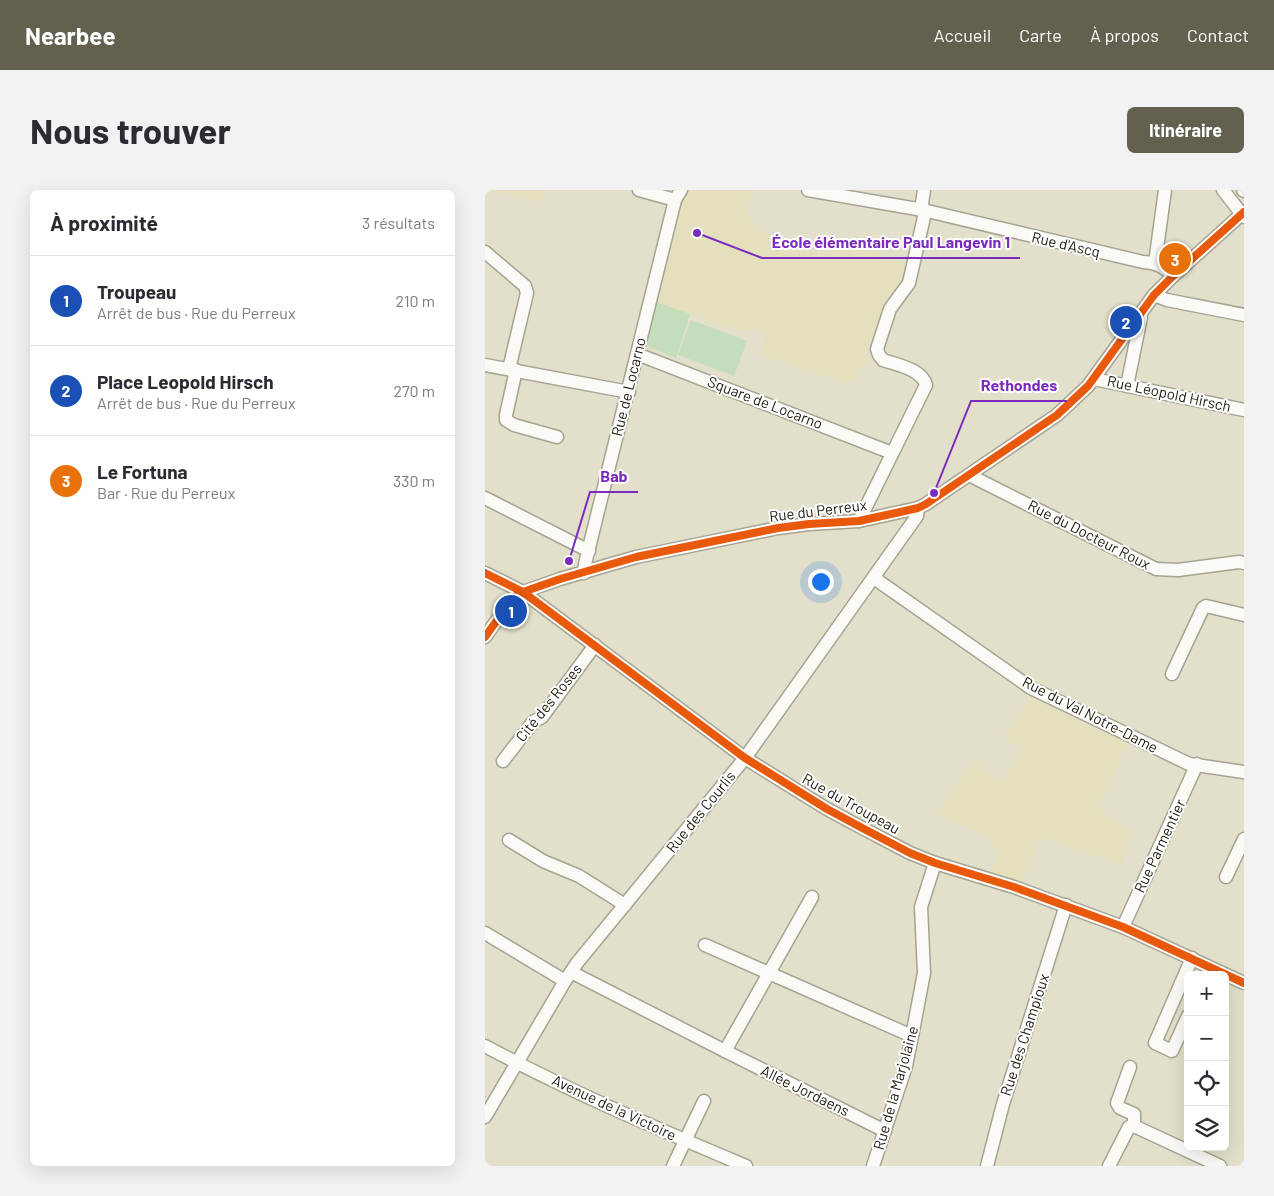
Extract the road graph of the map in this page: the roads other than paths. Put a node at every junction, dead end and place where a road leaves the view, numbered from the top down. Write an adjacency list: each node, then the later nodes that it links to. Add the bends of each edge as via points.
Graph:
1 (639, 190): 6 (street)
2 (809, 190): 7 (street, Rue d'Ascq)
3 (924, 190): 7 (street)
4 (1165, 190): 10 (street)
5 (1223, 190): 8 (street)
6 (678, 195): 15 (street, Rue de Locarno)
7 (923, 210): 10 (street, Rue d'Ascq); 23 (street, via 909,283 890,308 877,349 883,360 919,374 926,385)
8 (1243, 215): 11 (street, Rue du Perreux)
9 (485, 252): 17 (street, via 527,289)
10 (1155, 263): 11 (street, Rue d'Ascq)
11 (1173, 276): 12 (street, Rue du Perreux)
12 (1155, 295): 13 (street, Rue du Perreux); 14 (street)
13 (1142, 312): 18 (street, Rue du Perreux); 19 (street)
14 (1244, 315)
15 (637, 354): 20 (street, Rue de Locarno); 23 (street, Square de Locarno)
16 (485, 365): 17 (street)
17 (513, 370): 20 (street); 22 (street, via 506,420)
18 (1094, 379): 19 (street, Rue Léopold Hirsch); 24 (street, Rue du Perreux, via 1057,415)
19 (1127, 386): 21 (street, Rue Léopold Hirsch)
20 (629, 392): 28 (street, Rue de Locarno)
21 (1244, 410)
22 (557, 437)
23 (892, 453): 27 (street)
24 (969, 475): 26 (street, Rue du Perreux); 29 (street, Rue du Docteur Roux, via 1156,569)
25 (485, 498): 28 (street)
26 (918, 508): 27 (street, Rue du Perreux); 32 (street, Rue des Courlis, via 917,516)
27 (859, 522): 31 (street, Rue du Perreux, via 778,528 636,557)
28 (589, 551): 31 (street, Rue de Locarno)
29 (1244, 563)
30 (485, 573): 33 (street, Rue du Troupeau)
31 (584, 573): 33 (street, Rue du Perreux)
32 (874, 578): 38 (street, Rue des Courlis); 40 (street, Rue du Val Notre-Dame, via 1031,688 1180,760)
33 (523, 592): 35 (street, Rue du Perreux, via 513,598); 36 (street, Rue du Troupeau)
34 (1244, 615): 37 (street, via 1203,608)
35 (485, 637)
36 (595, 645): 38 (street, Rue du Troupeau); 39 (street, Cité des Roses, via 542,717 533,722)
37 (1172, 674)
38 (745, 758): 44 (street, Rue du Troupeau, via 827,809); 47 (street, Rue des Courlis)
39 (503, 761)
40 (1197, 764): 41 (street, Rue du Val Notre-Dame); 49 (street, Rue Parmentier)
41 (1244, 772)
42 (1244, 839): 45 (street)
43 (509, 840): 47 (street, via 543,861 579,876)
44 (935, 863): 48 (street, Rue du Troupeau); 60 (street, Rue de la Marjolaine, via 921,907 924,973)
45 (1226, 877)
46 (812, 897): 55 (street)
47 (625, 905): 57 (street, Rue des Courlis)
48 (1066, 905): 49 (street, Rue du Troupeau); 73 (street, Rue des Champioux, via 1003,1104)
49 (1123, 927): 52 (street, Rue du Troupeau)
50 (485, 934): 57 (street, Allée Jordaens)
51 (705, 945): 55 (street)
52 (1192, 958): 53 (street, Rue du Troupeau); 54 (street)
53 (1207, 970): 58 (street, Rue du Troupeau)
54 (1186, 971)
55 (769, 974): 60 (street); 62 (street)
56 (1184, 976): 59 (street, via 1155,1043 1172,1051)
57 (568, 977): 62 (street, Allée Jordaens); 63 (street, Rue des Courlis)
58 (1244, 983)
59 (1184, 1025)
60 (912, 1036): 68 (street, Rue de la Marjolaine)
61 (485, 1046): 63 (street, Avenue de la Victoire)
62 (725, 1051): 68 (street, Allée Jordaens)
63 (517, 1063): 66 (street, Rue des Courlis); 69 (street, Avenue de la Victoire)
64 (1131, 1066): 67 (street, via 1117,1103 1120,1108 1134,1114)
65 (704, 1101): 69 (street)
66 (485, 1117)
67 (1134, 1126): 74 (street, via 1129,1127); 75 (street)
68 (885, 1131): 72 (street, Rue de la Marjolaine)
69 (685, 1140): 70 (street); 71 (street, Avenue de la Victoire)
70 (673, 1166)
71 (745, 1166)
72 (873, 1166)
73 (987, 1166)
74 (1109, 1166)
75 (1220, 1166)

